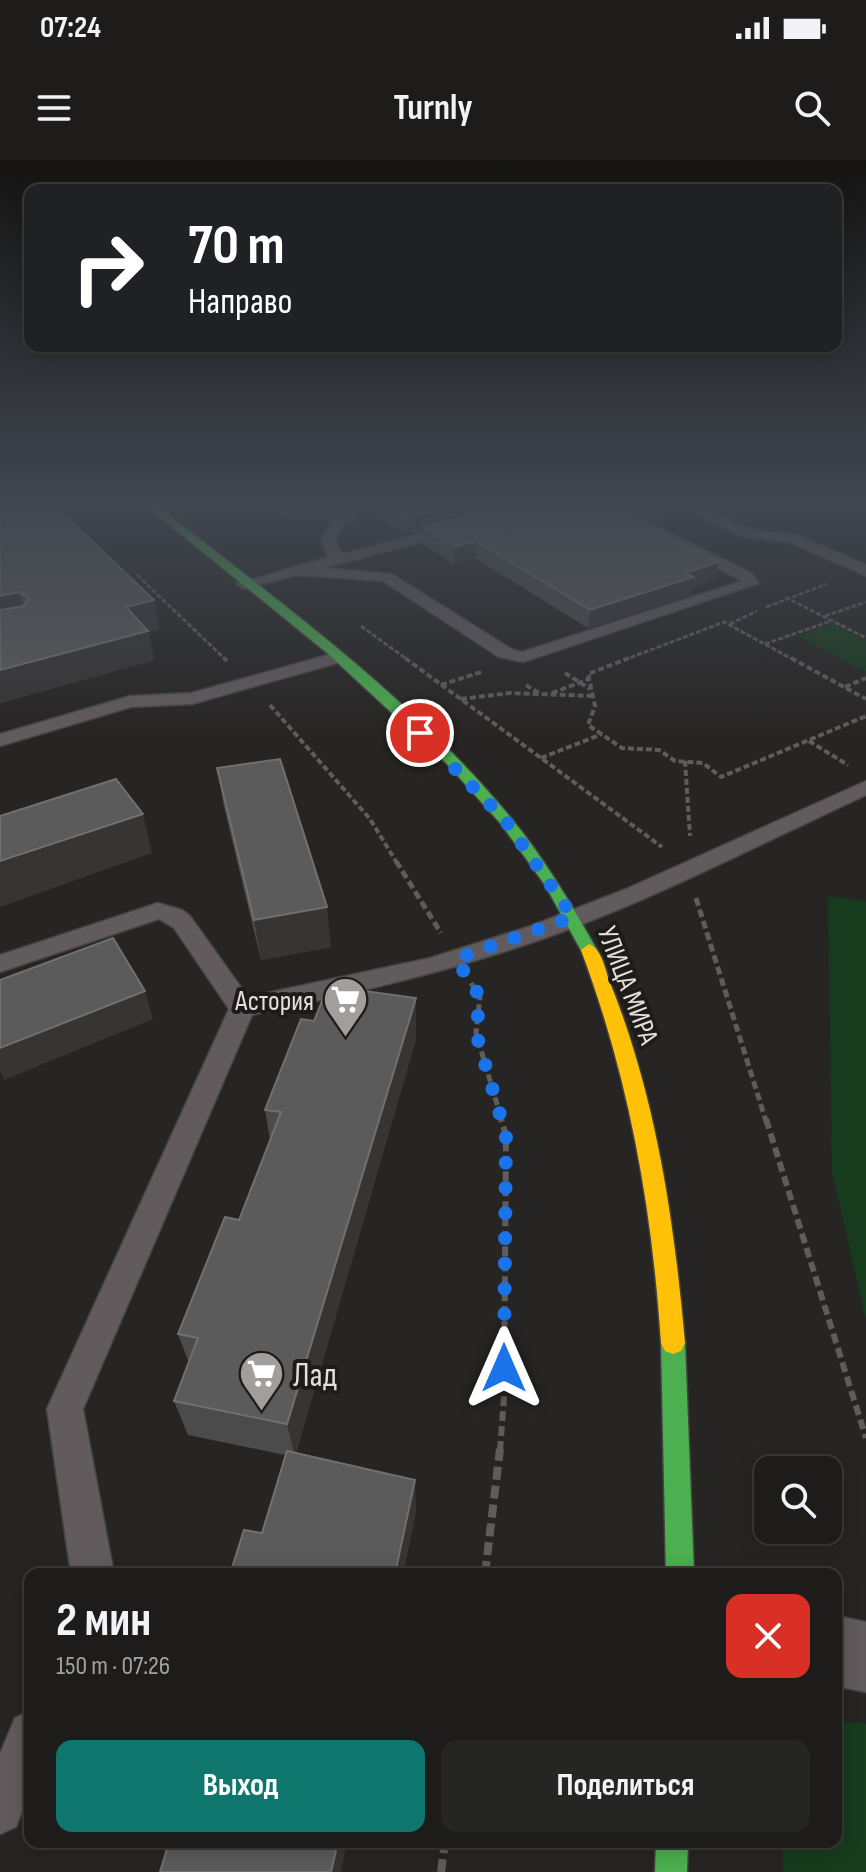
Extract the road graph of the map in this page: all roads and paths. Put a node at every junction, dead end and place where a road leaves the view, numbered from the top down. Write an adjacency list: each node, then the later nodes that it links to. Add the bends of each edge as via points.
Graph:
1 (143, 581): 19 (path)
2 (240, 581): 7 (street, УЛИЦА МИРА)
3 (255, 581): 7 (lane)
4 (393, 581): 5 (lane, via 505,653 523,657)
5 (749, 581)
6 (837, 581): 9 (path)
7 (244, 584): 16 (street, УЛИЦА МИРА)
8 (775, 592): 9 (path)
9 (787, 598): 11 (path); 13 (path)
10 (866, 602): 11 (path)
11 (824, 616): 12 (path)
12 (831, 620): 14 (path); 15 (path)
13 (729, 625): 15 (path); 18 (path, via 724,622 588,674)
14 (866, 638)
15 (765, 644): 20 (path)
16 (335, 658): 19 (lane); 32 (street, УЛИЦА МИРА, via 474,786 532,855)
17 (866, 678): 20 (path)
18 (589, 679): 21 (path); 22 (path)
19 (249, 682): 26 (lane, via 192,698 130,702); 33 (path, via 370,819)
20 (844, 687): 23 (path)
21 (550, 694): 22 (path); 28 (path, via 460,699)
22 (593, 696): 25 (path, via 588,725)
23 (866, 699)
24 (866, 716): 27 (path)
25 (602, 734): 28 (path); 29 (path, via 622,748 659,750)
26 (0, 740)
27 (808, 741): 29 (path, via 721,777 703,763); 30 (path)
28 (540, 758): 31 (path)
29 (685, 761): 31 (path, via 691,844)
30 (860, 778): 31 (lane)
31 (678, 862): 32 (lane); 36 (path, via 691,884)
32 (573, 917): 33 (lane); 39 (street, УЛИЦА МИРА, via 625,1048 665,1238 678,1391)
33 (456, 959): 35 (lane); 38 (path, via 480,997 476,1033 506,1135 504,1397)
34 (0, 964): 35 (lane, via 158,911 182,922)
35 (242, 1008): 37 (lane, via 65,1409)
36 (866, 1438)
37 (93, 1568)
38 (486, 1568)
39 (680, 1568)
40 (842, 1652): 41 (street)
41 (866, 1657)
42 (24, 1749): 43 (lane)
43 (0, 1811)
44 (444, 1848): 46 (path)
45 (672, 1848): 47 (street)
46 (441, 1872)
47 (671, 1872)

